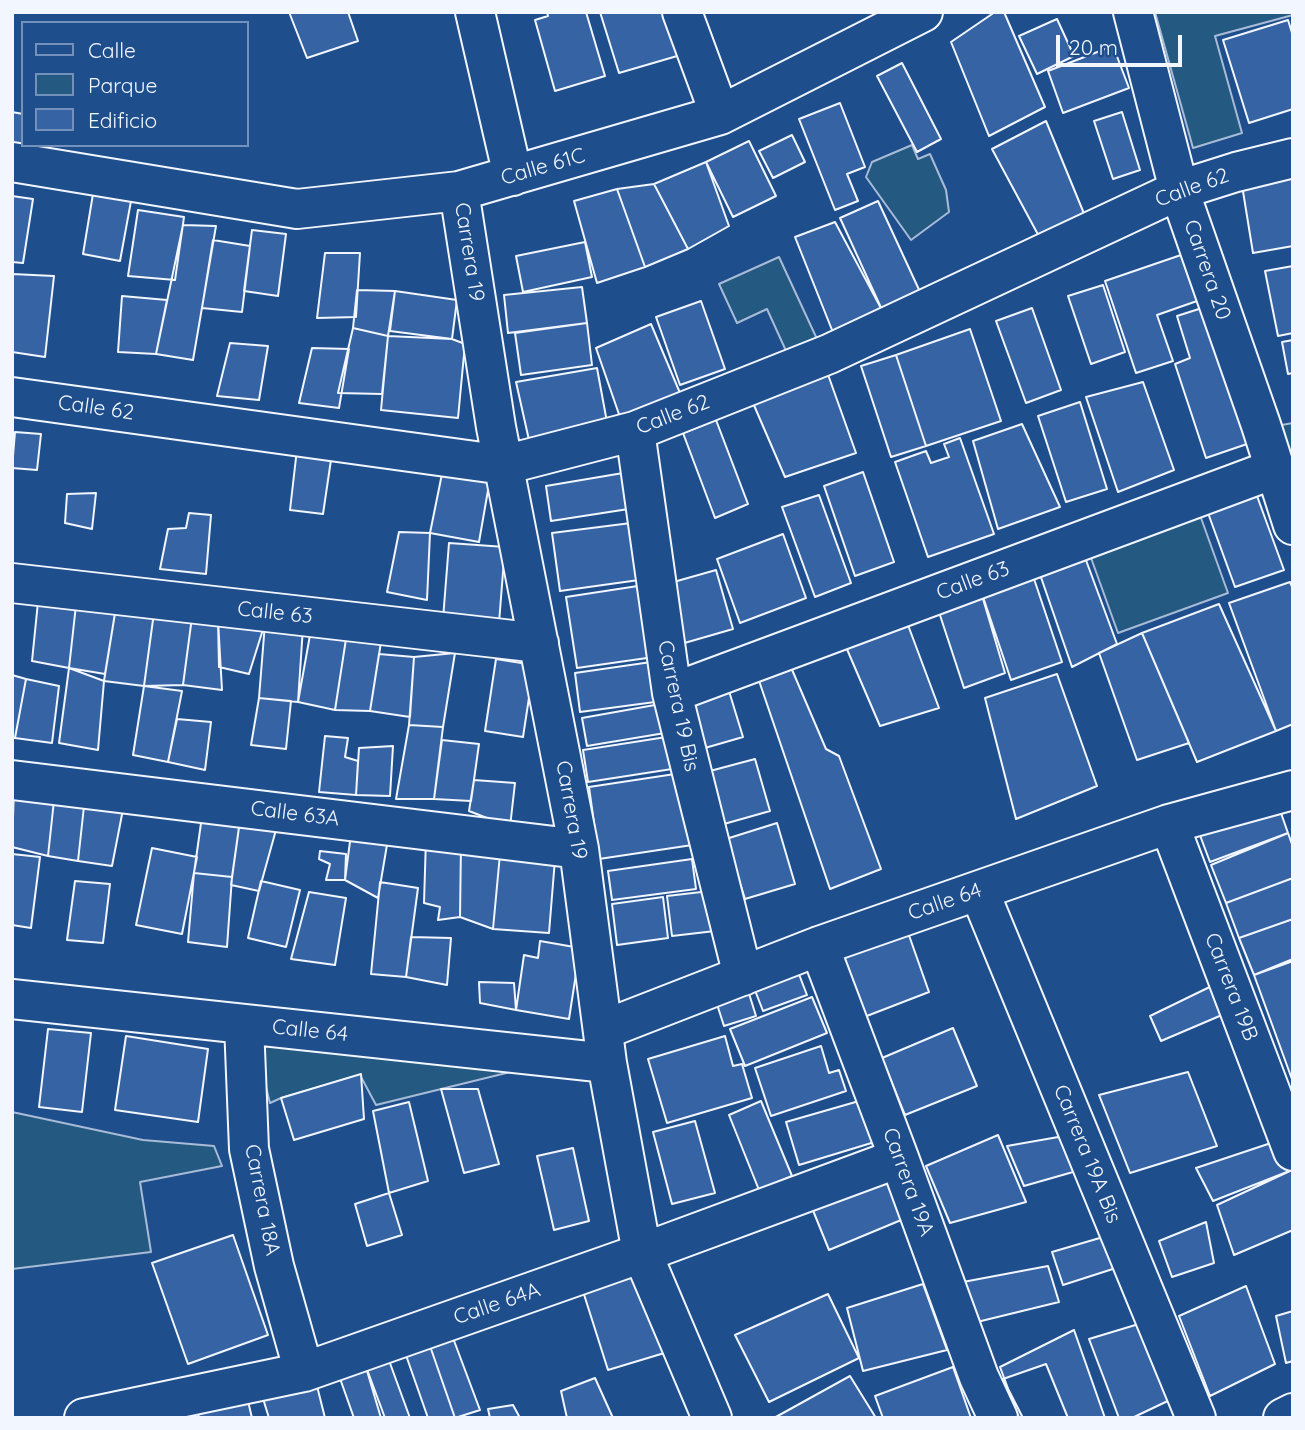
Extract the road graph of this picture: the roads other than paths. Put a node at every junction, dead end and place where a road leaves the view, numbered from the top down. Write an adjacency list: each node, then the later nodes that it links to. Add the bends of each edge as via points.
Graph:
1 (475, 12): 8 (street)
2 (682, 12): 5 (street)
3 (923, 12): 5 (street, Calle 61C)
4 (1133, 12): 9 (street, Carrera 20)
5 (720, 115): 8 (street, Calle 61C)
6 (1293, 159): 9 (street, Calle 62)
7 (12, 162): 10 (street, Calle 61C, via 297,209)
8 (513, 176): 10 (street, Calle 61C)
9 (1179, 190): 12 (street, Carrera 20); 13 (street, Calle 62, via 830,354)
10 (459, 191): 14 (street, Carrera 19)
11 (12, 397): 14 (street, Calle 62)
12 (1277, 422): 15 (street, Carrera 20)
13 (635, 430): 14 (street, Calle 62); 18 (street, Carrera 19 Bis)
14 (504, 465): 17 (street, Carrera 19)
15 (1286, 500): 18 (street, Calle 63)
16 (12, 583): 17 (street, Calle 63)
17 (538, 643): 22 (street, Carrera 19)
18 (672, 692): 25 (street, Carrera 19 Bis)
19 (12, 780): 22 (street, Calle 63A)
20 (1293, 790): 21 (street, Calle 64)
21 (1169, 824): 23 (street, Calle 64); 29 (street, Carrera 19B)
22 (579, 849): 28 (street, Carrera 19)
23 (979, 891): 24 (street, Calle 64); 37 (street, Carrera 19A Bis)
24 (819, 946): 25 (street, Calle 64); 30 (street, Carrera 19A)
25 (743, 976): 28 (street, Calle 64)
26 (12, 999): 27 (street, Calle 64)
27 (244, 1024): 28 (street, Calle 64); 32 (street, Carrera 18A, via 249,1149 274,1266)
28 (605, 1047): 31 (street, Carrera 19)
29 (1293, 1151)
30 (900, 1158): 31 (street, Calle 64A); 36 (street, Carrera 19A)
31 (642, 1253): 32 (street, Calle 64A); 35 (street, Carrera 19)
32 (304, 1373): 34 (street, Calle 64A)
33 (1293, 1413): 38 (street)
34 (85, 1418)
35 (712, 1418)
36 (998, 1418)
37 (1196, 1418)
38 (1283, 1418)

